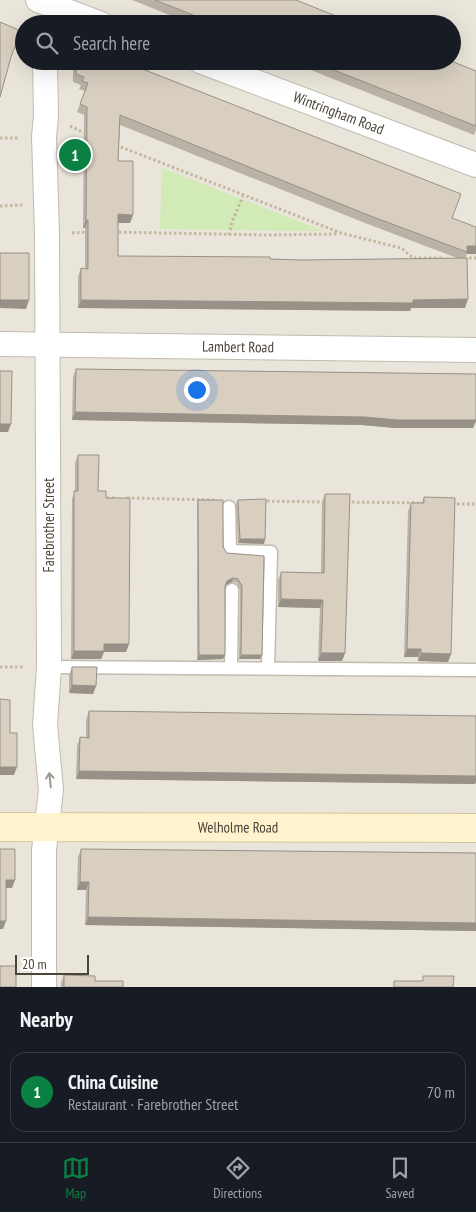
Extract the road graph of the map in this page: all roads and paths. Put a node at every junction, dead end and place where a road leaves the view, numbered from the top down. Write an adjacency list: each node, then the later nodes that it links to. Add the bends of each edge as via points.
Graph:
1 (42, 9): 2 (street)
2 (66, 15)
3 (45, 70): 5 (street, Farebrother Street)
4 (224, 70): 8 (street, Wintringham Road)
5 (46, 116): 6 (path); 12 (street, Farebrother Street)
6 (88, 134)
7 (115, 145): 9 (path)
8 (476, 165)
9 (243, 196): 13 (path); 14 (path)
10 (92, 232): 12 (path)
11 (111, 232): 14 (path)
12 (48, 233): 19 (street, Farebrother Street)
13 (341, 233): 14 (path); 15 (path, via 401,248 413,258)
14 (229, 235)
15 (447, 258)
16 (455, 258): 17 (path)
17 (476, 258)
18 (0, 344): 19 (street, Lambert Road)
19 (47, 344): 20 (street, Lambert Road); 31 (street, Farebrother Street)
20 (476, 350)
21 (99, 498): 22 (path)
22 (218, 500)
23 (258, 500): 24 (path)
24 (327, 502)
25 (347, 502): 26 (path)
26 (426, 503)
27 (446, 504): 28 (path)
28 (476, 504)
29 (229, 507): 33 (lane, via 230,551 271,552)
30 (232, 590): 32 (lane)
31 (49, 668): 32 (lane); 36 (street, Farebrother Street, one-way to 31, via 51,805 45,725)
32 (231, 668): 33 (lane)
33 (268, 668): 34 (lane)
34 (476, 670)
35 (0, 827): 36 (main road, Welholme Road)
36 (46, 828): 37 (main road, Welholme Road); 38 (street, Farebrother Street)
37 (476, 828)
38 (44, 987)

